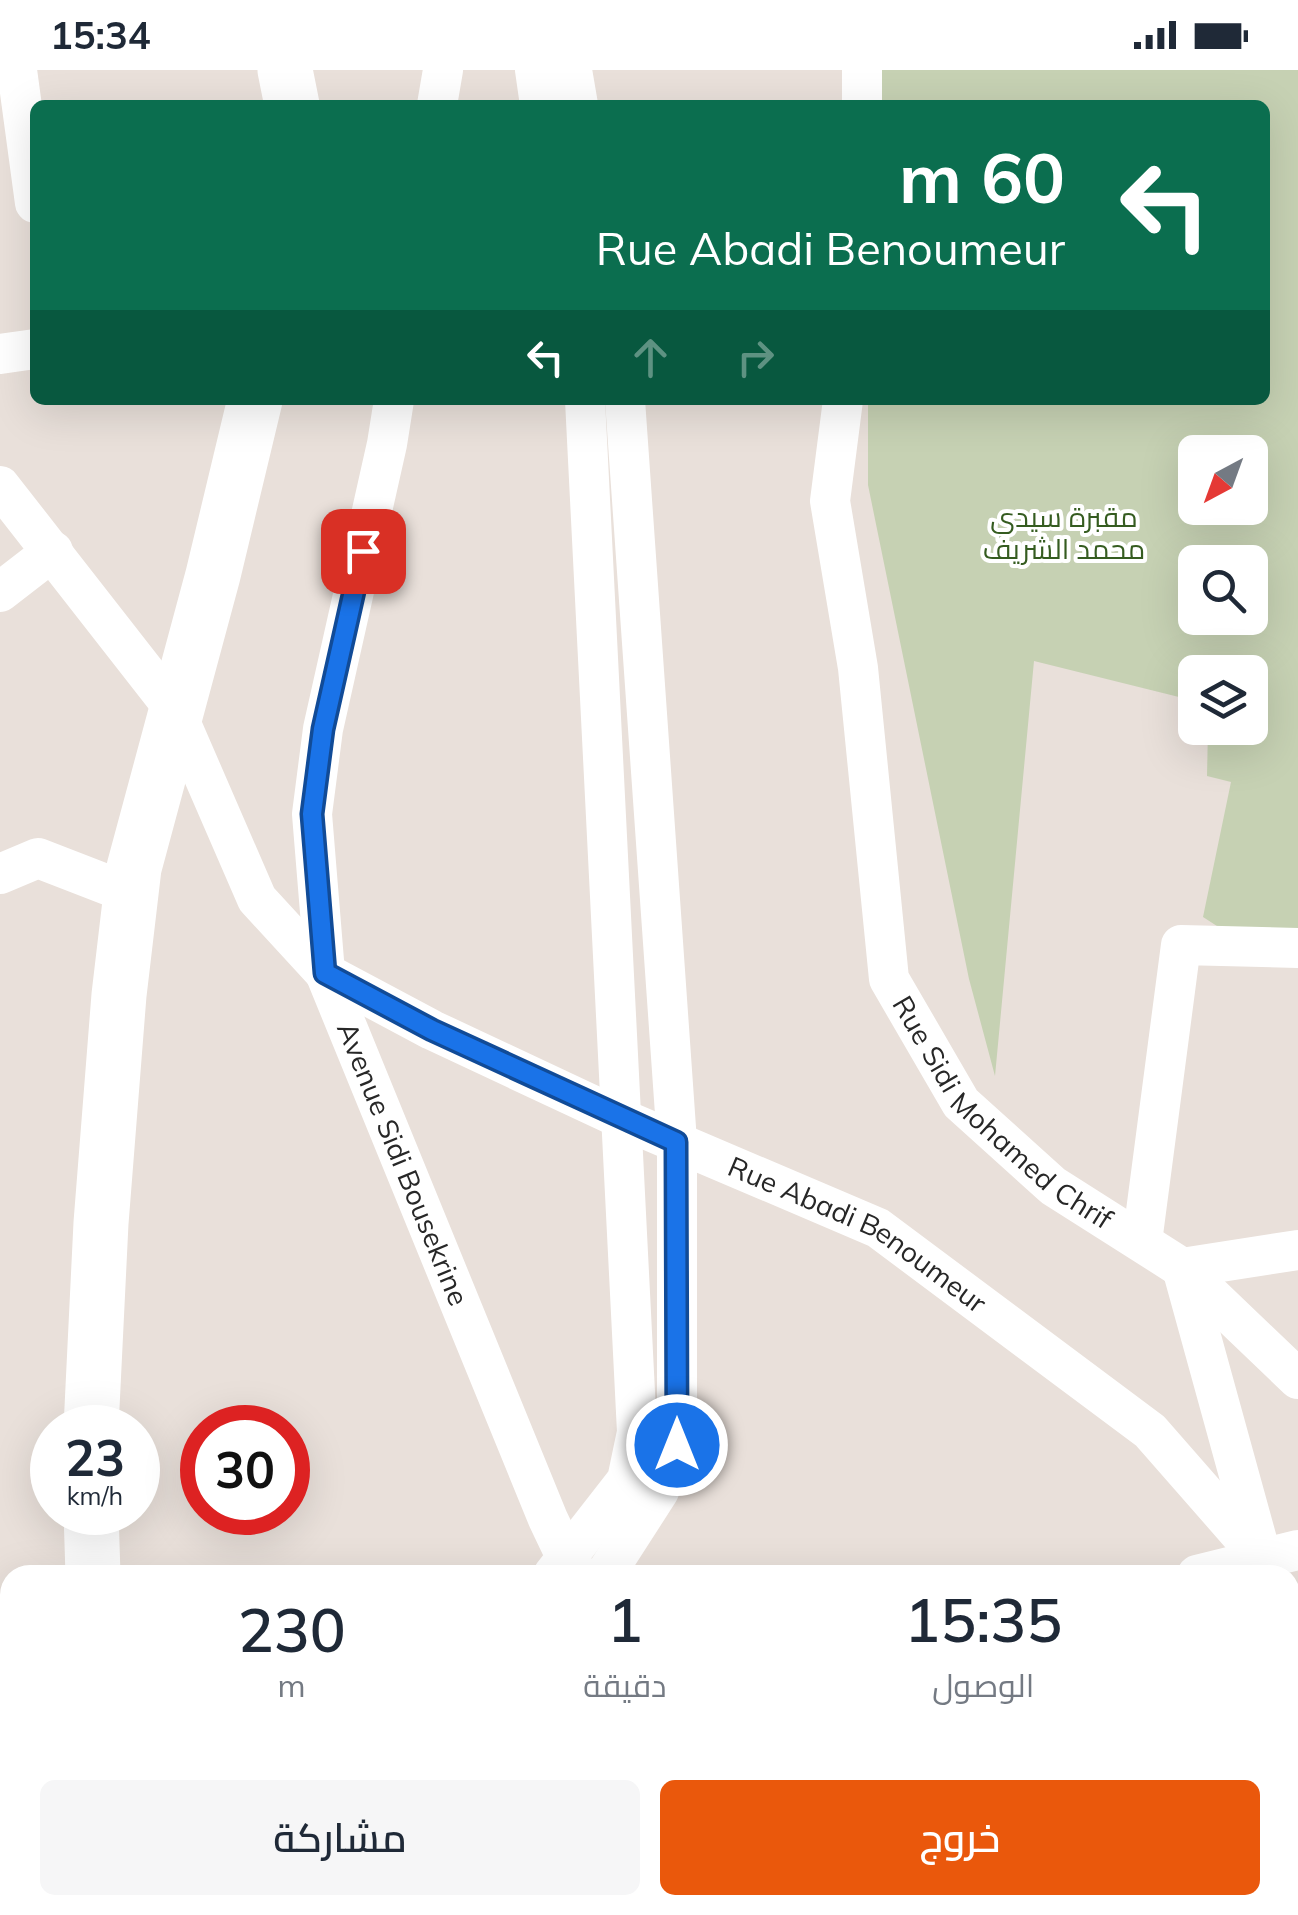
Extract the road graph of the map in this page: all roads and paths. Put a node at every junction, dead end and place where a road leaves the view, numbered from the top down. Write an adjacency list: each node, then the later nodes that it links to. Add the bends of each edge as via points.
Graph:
1 (17, 70): 12 (street)
2 (285, 70): 7 (main road)
3 (442, 70): 8 (street)
4 (535, 70): 9 (street)
5 (572, 70): 10 (street)
6 (862, 70): 11 (street)
7 (291, 100)
8 (439, 100)
9 (539, 100)
10 (577, 100)
11 (862, 100)
12 (30, 165)
13 (30, 350): 14 (street)
14 (0, 354)
15 (254, 405): 23 (main road)
16 (393, 405): 27 (street, Avenue Sidi Bousekrine, via 323,729 312,814)
17 (585, 405): 28 (street, Avenue Sidi Bousekrine)
18 (625, 405): 29 (street)
19 (841, 405): 30 (street, Rue Sidi Mohamed Chrif, via 830,501 858,668 889,978 961,1102 1053,1186)
20 (0, 486): 21 (street, Rue Abadi Benoumeur)
21 (54, 551): 22 (street); 23 (street, Rue Abadi Benoumeur)
22 (0, 592)
23 (175, 710): 25 (main road); 27 (street, Rue Abadi Benoumeur, via 257,899)
24 (0, 874): 25 (street, via 38,858)
25 (131, 894): 34 (main road, via 100,1223)
26 (1298, 948): 30 (street, via 1180,945)
27 (325, 973): 28 (street, Rue Abadi Benoumeur); 38 (street, Avenue Sidi Bousekrine)
28 (622, 1119): 29 (street, Rue Abadi Benoumeur); 39 (street, Avenue Sidi Bousekrine, via 637,1432 626,1480)
29 (676, 1142): 36 (street, Rue Abadi Benoumeur, via 878,1228 1150,1431); 40 (street, via 677,1445 659,1491)
30 (1142, 1242): 32 (street, Rue Sidi Mohamed Chrif)
31 (1298, 1250): 32 (street)
32 (1182, 1268): 33 (street, Rue Sidi Mohamed Chrif); 36 (street)
33 (1298, 1379)
34 (92, 1405)
35 (92, 1535): 37 (main road)
36 (1276, 1562)
37 (93, 1565)
38 (564, 1565)
39 (569, 1565)
40 (611, 1565)

